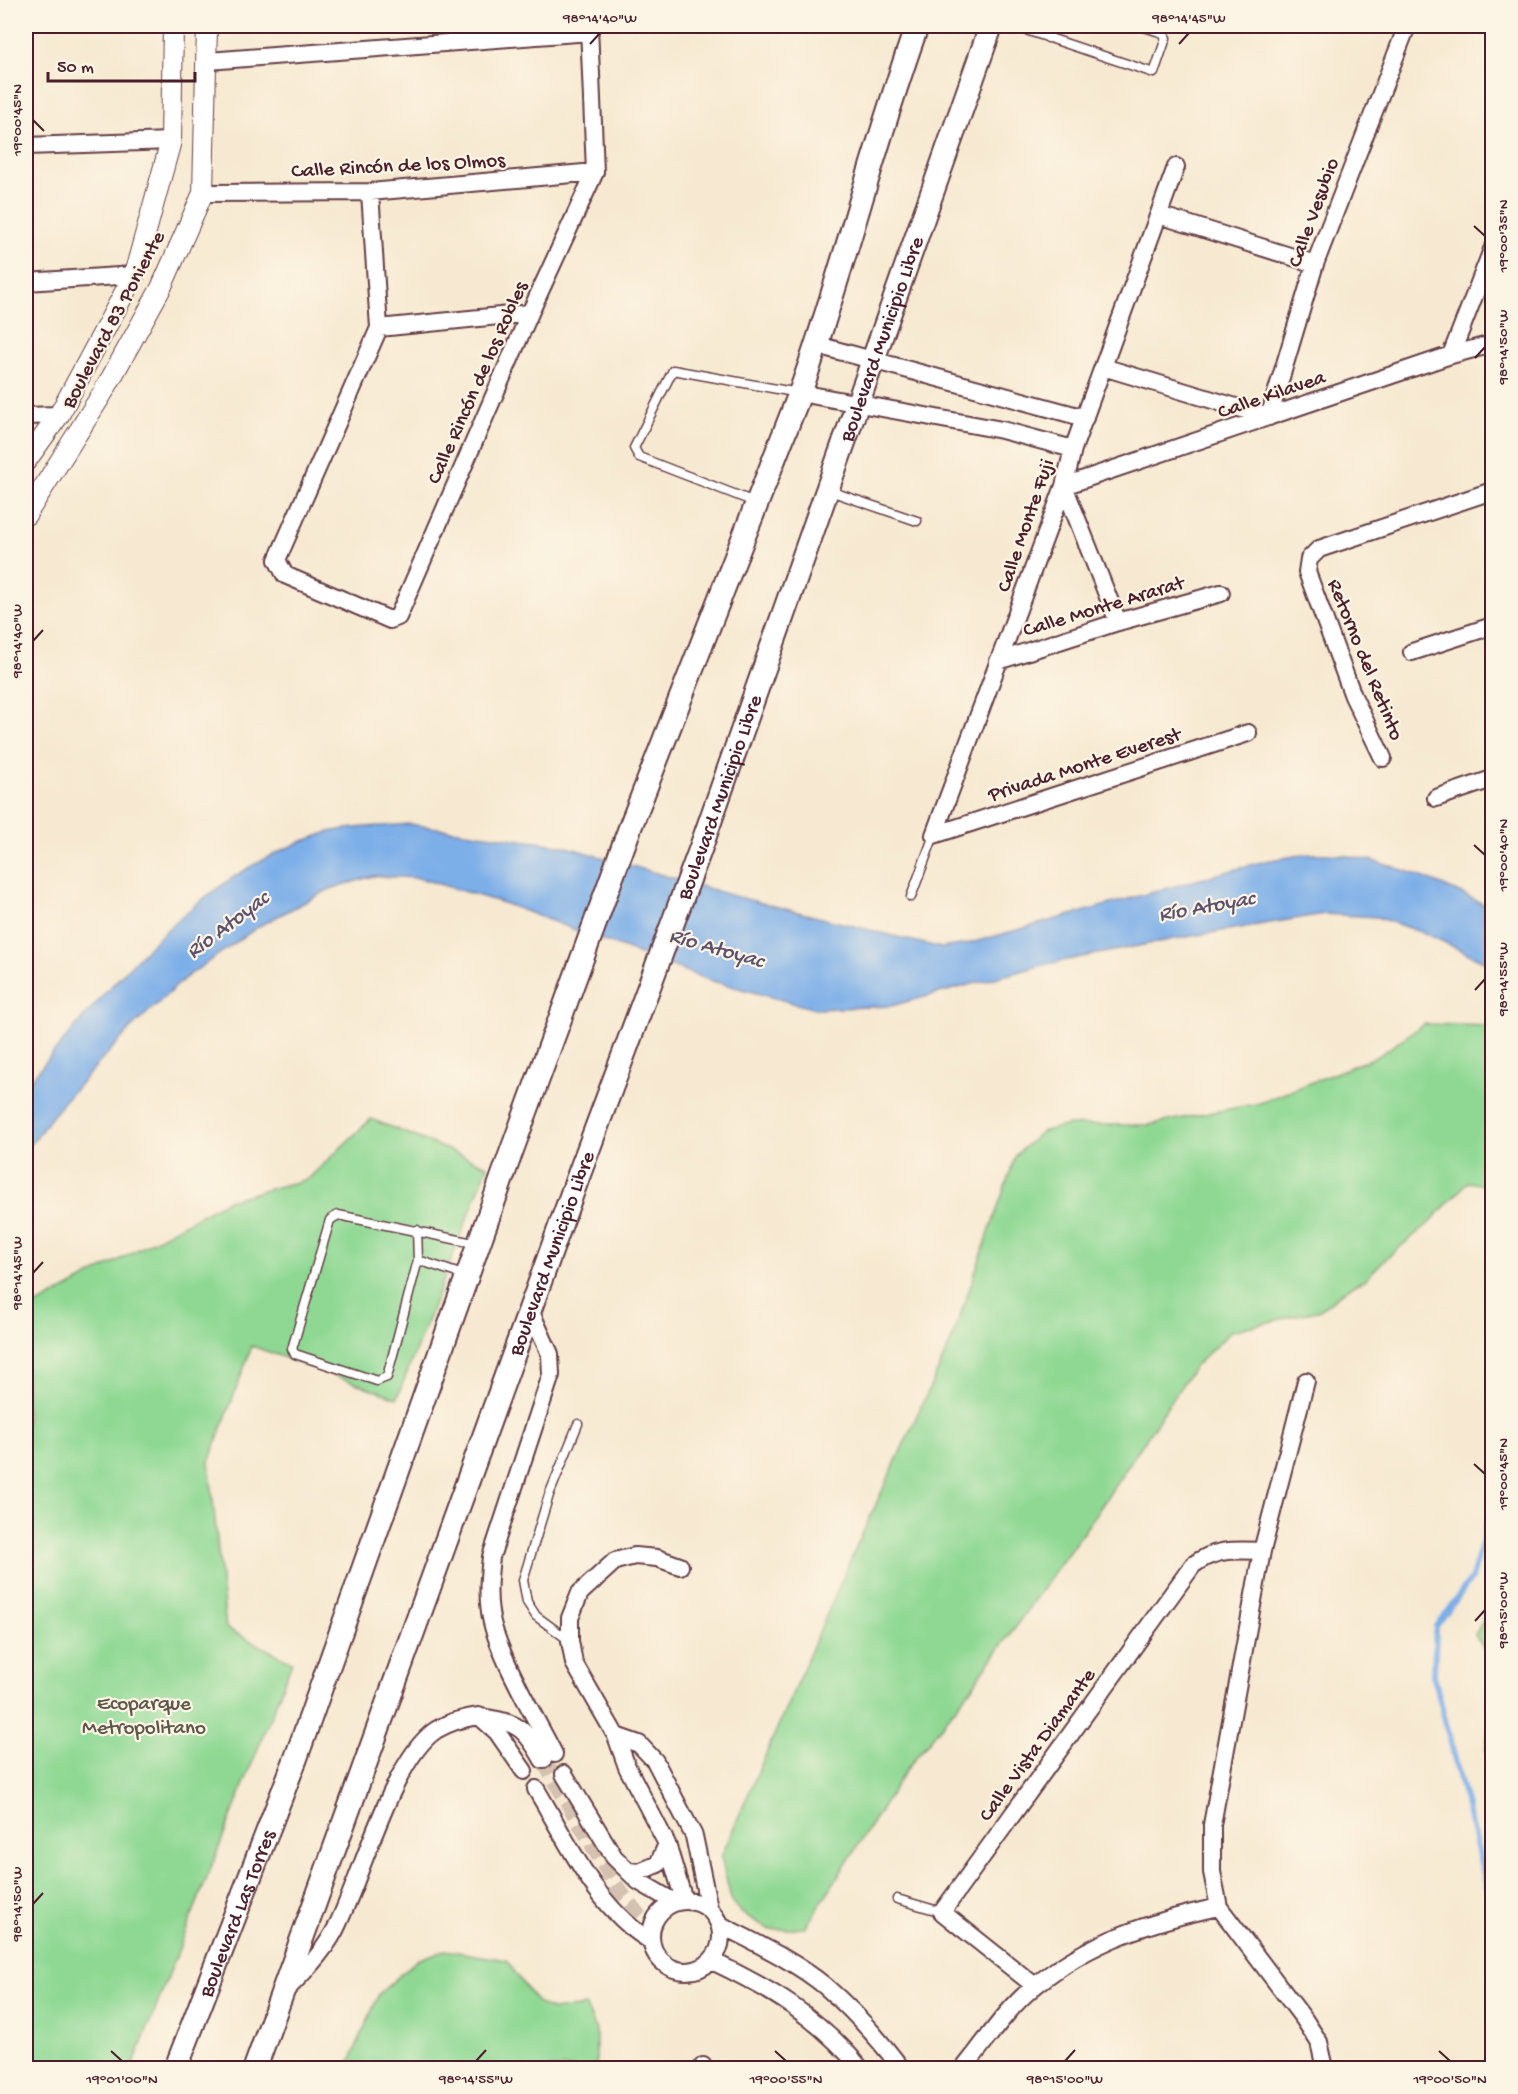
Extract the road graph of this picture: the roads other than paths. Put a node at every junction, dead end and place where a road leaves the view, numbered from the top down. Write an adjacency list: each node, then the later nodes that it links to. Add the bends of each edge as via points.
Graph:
1 (173, 26): 12 (street, Boulevard 83 Poniente)
2 (207, 26): 11 (street, Boulevard 83 Poniente)
3 (917, 26): 26 (main road, via 890,99)
4 (991, 26): 28 (main road, Boulevard Municipio Libre)
5 (1014, 26): 10 (lane)
6 (1052, 26): 10 (lane)
7 (1141, 26): 10 (lane, via 1163,33 1166,38 1152,74)
8 (1407, 26): 20 (street, Calle Vesubio)
9 (589, 29): 11 (street); 15 (street, Calle Rincón de los Robles)
10 (1048, 38)
11 (208, 61): 17 (street, Boulevard 83 Poniente)
12 (171, 141): 13 (street); 21 (street, Boulevard 83 Poniente)
13 (26, 146)
14 (1176, 167): 18 (street, Calle Monte Fuji)
15 (595, 172): 16 (street, Calle Rincón de los Olmos); 23 (street, Calle Rincón de los Robles)
16 (370, 192): 17 (street, Calle Rincón de los Olmos); 24 (street)
17 (203, 193): 42 (street, Boulevard 83 Poniente, via 161,288 104,391)
18 (1160, 215): 20 (street); 29 (street, Calle Monte Fuji)
19 (1492, 250): 27 (street)
20 (1316, 264): 34 (street, Calle Vesubio)
21 (134, 275): 22 (street); 32 (street, Boulevard 83 Poniente)
22 (26, 282)
23 (530, 313): 24 (street); 24 (street, Calle Rincón de los Robles, via 398,617 390,620 285,575 277,560)
24 (379, 328)
25 (1492, 344): 27 (street, Calle Kilavea)
26 (817, 345): 28 (street); 30 (main road)
27 (1451, 355): 34 (street, Calle Kilavea)
28 (873, 361): 31 (main road, Boulevard Municipio Libre); 35 (street)
29 (1103, 367): 34 (street); 35 (street, Calle Monte Fuji)
30 (800, 393): 31 (street); 41 (main road); 41 (lane, via 673,370 634,448 639,457)
31 (859, 402): 36 (street, via 1002,430); 39 (main road, Boulevard Municipio Libre)
32 (59, 415): 33 (street); 37 (street, Boulevard 83 Poniente)
33 (26, 416)
34 (1269, 417): 38 (street, Calle Kilavea)
35 (1085, 418): 36 (street, Calle Monte Fuji)
36 (1074, 449): 38 (street, Calle Monte Fuji)
37 (26, 461)
38 (1064, 486): 45 (street); 48 (street, Calle Monte Fuji)
39 (827, 490): 43 (lane); 59 (main road, Boulevard Municipio Libre, via 700,850)
40 (1492, 491): 50 (street, Retorno del Retinto, via 1319,549 1309,559 1307,572 1353,696)
41 (757, 503): 56 (main road, via 631,825)
42 (26, 515)
43 (917, 521)
44 (1221, 593): 45 (street, Calle Monte Ararat)
45 (1118, 622): 48 (street, Calle Monte Ararat)
46 (1492, 626): 47 (street)
47 (1412, 652)
48 (998, 661): 53 (street, Calle Monte Fuji)
49 (1248, 733): 53 (street, Privada Monte Everest)
50 (1383, 758)
51 (1492, 778): 52 (street)
52 (1436, 798)
53 (934, 835): 54 (lane, Calle Monte Fuji)
54 (911, 897)
55 (417, 1230): 56 (lane); 57 (lane); 57 (lane, via 334,1216 292,1352 376,1381 383,1380)
56 (478, 1244): 58 (main road)
57 (418, 1260): 58 (lane)
58 (467, 1276): 82 (main road, Boulevard Las Torres, via 296,1758)
59 (530, 1310): 65 (street, via 550,1354 551,1375 491,1557 489,1591 498,1640 549,1757 510,1722); 81 (main road, Boulevard Municipio Libre)
60 (1306, 1381): 62 (street)
61 (578, 1424): 64 (lane, via 549,1495 523,1581 527,1602 536,1616)
62 (1262, 1551): 74 (street, via 1212,1824 1212,1872); 76 (street, Calle Vista Diamante, via 1222,1550 1193,1565)
63 (680, 1566): 64 (street, via 635,1556 615,1561 580,1593 570,1618)
64 (570, 1641): 66 (street, via 574,1663)
65 (479, 1716): 67 (street, via 497,1732); 81 (street, via 435,1730 412,1754 333,1932 310,1966)
66 (616, 1736): 70 (street, via 627,1767); 75 (street, via 639,1744 655,1761 694,1836)
67 (524, 1771)
68 (564, 1774): 71 (street, via 605,1844)
69 (536, 1790): 78 (street, via 606,1904 623,1922)
70 (667, 1844): 71 (street, via 658,1864 639,1872); 73 (street)
71 (628, 1871): 73 (street, via 638,1881)
72 (897, 1899): 76 (lane)
73 (679, 1901): 75 (street, via 697,1902); 78 (street, via 660,1911 652,1925)
74 (1219, 1907): 80 (street, via 1124,1932); 87 (street, via 1304,2019 1319,2042)
75 (709, 1908): 77 (street)
76 (942, 1912): 80 (street)
77 (721, 1925): 79 (street, via 721,1944); 85 (street, via 824,1986 881,2042)
78 (651, 1941): 79 (street, via 657,1956 683,1971 698,1970)
79 (712, 1961): 84 (street, via 764,1986 817,2022)
80 (1035, 1986): 86 (street)
81 (282, 1994): 83 (main road)
82 (176, 2068)
83 (255, 2068)
84 (860, 2068)
85 (901, 2068)
86 (964, 2068)
87 (1325, 2068)

